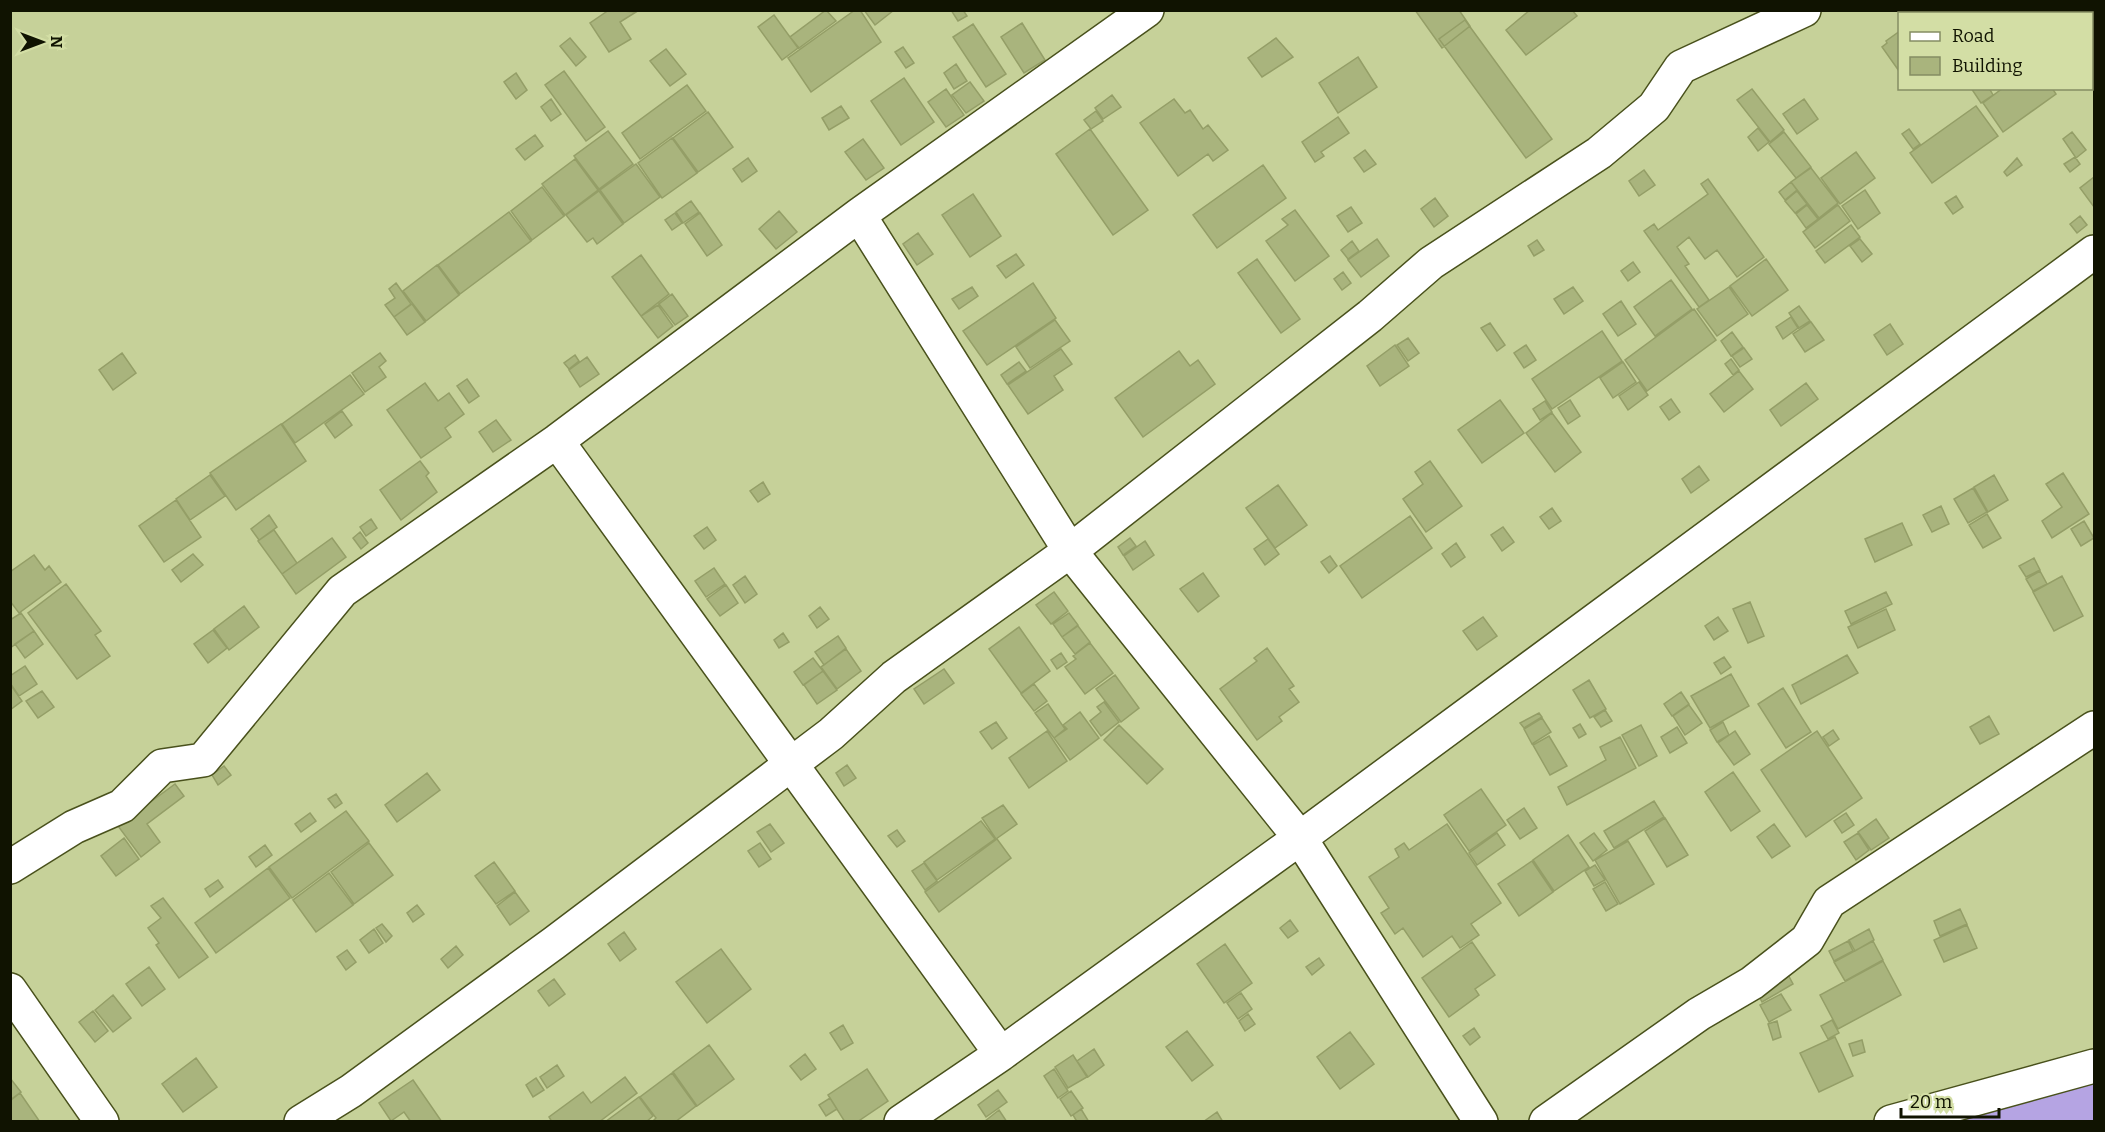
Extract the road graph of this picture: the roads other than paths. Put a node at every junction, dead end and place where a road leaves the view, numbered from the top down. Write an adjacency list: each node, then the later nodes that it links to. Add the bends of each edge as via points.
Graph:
1 (1148, 10): 3 (street)
2 (1804, 10): 6 (street, via 1681,67 1654,107 1599,153 1431,263 1370,316)
3 (859, 215): 5 (street); 6 (street)
4 (2094, 252): 9 (street)
5 (557, 441): 8 (street); 10 (street, via 342,591 203,760 162,766 122,806 74,827)
6 (1070, 551): 8 (street, via 894,677 831,734); 9 (street)
7 (2094, 728): 18 (street, via 1829,902 1807,940 1762,976 1700,1014)
8 (790, 762): 12 (street); 15 (street, via 554,943 351,1091)
9 (1300, 838): 12 (street); 17 (street)
10 (10, 867)
11 (10, 990): 14 (street)
12 (1001, 1054): 16 (street)
13 (2094, 1066): 19 (street)
14 (102, 1122)
15 (301, 1122)
16 (901, 1122)
17 (1481, 1122)
18 (1546, 1122)
19 (1891, 1122)

